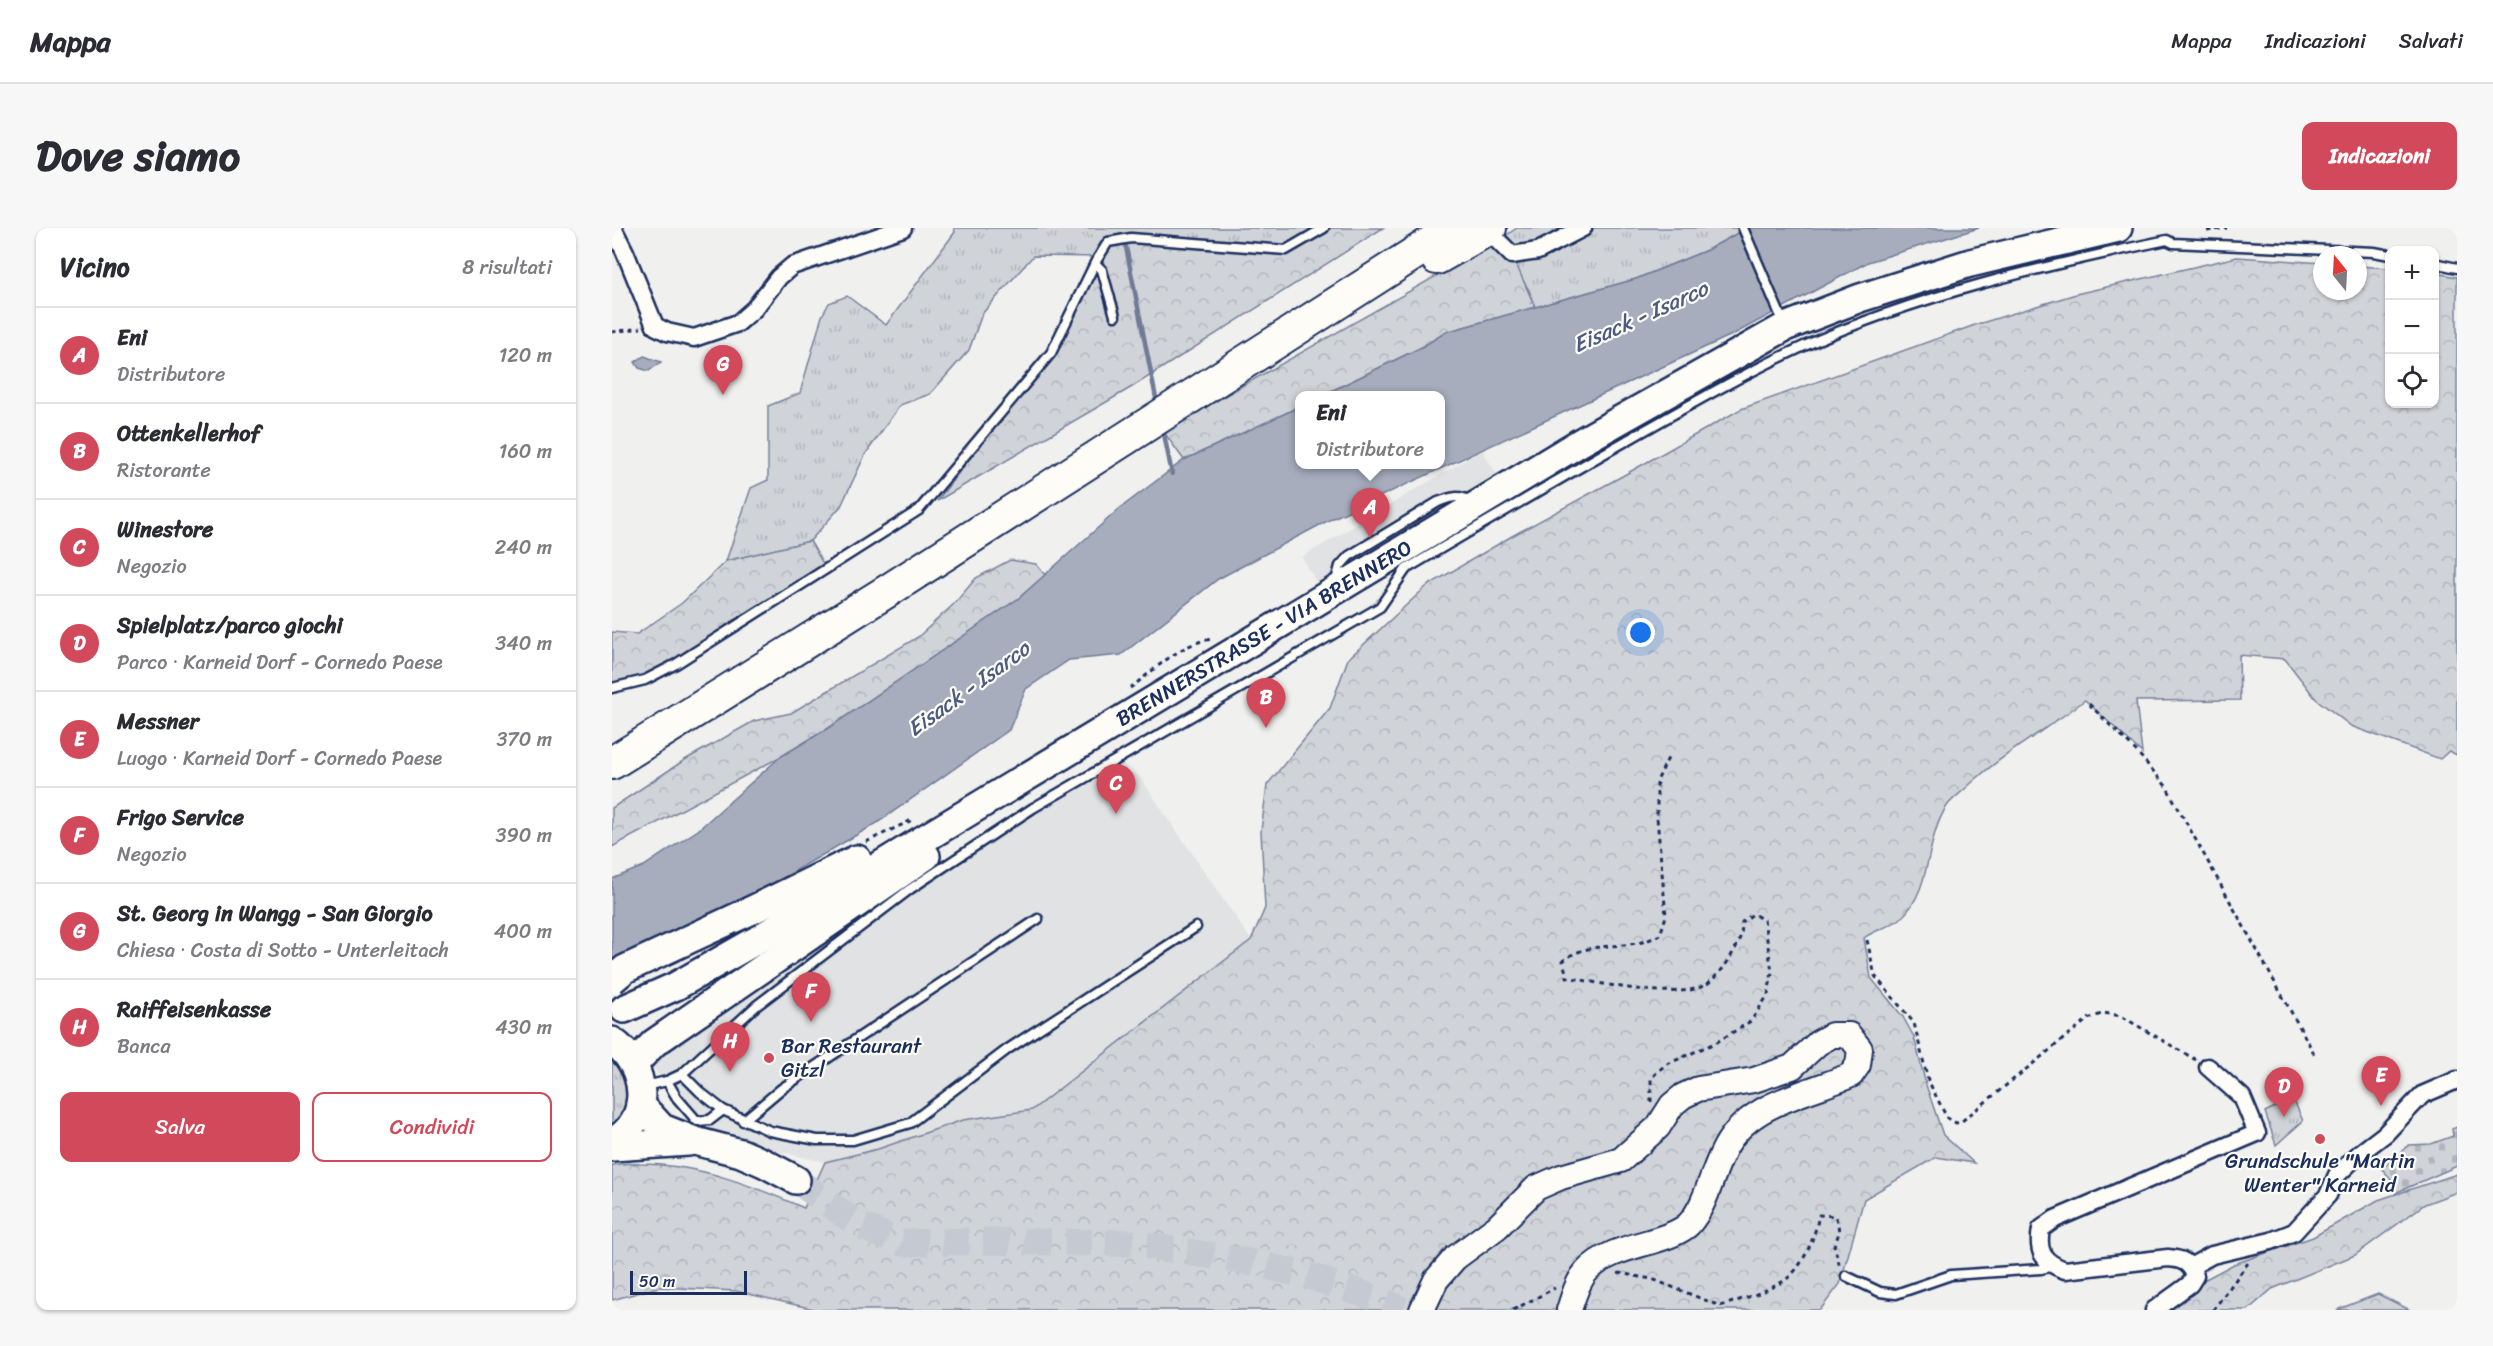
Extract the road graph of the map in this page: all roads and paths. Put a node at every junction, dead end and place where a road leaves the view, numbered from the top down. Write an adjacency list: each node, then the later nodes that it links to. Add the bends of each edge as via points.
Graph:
1 (613, 228): 17 (street)
2 (903, 228): 17 (street, via 792,266 738,323 694,338)
3 (1324, 228): 11 (lane, via 1286,250 1131,237 1108,242)
4 (1418, 228): 19 (highway)
5 (1454, 228): 14 (highway)
6 (1583, 228): 9 (street, via 1538,251 1512,255)
7 (1743, 228): 16 (lane)
8 (2118, 228): 16 (main road, BRENNERSTRASSE - VIA BRENNERO, via 1970,263)
9 (1494, 235): 14 (highway)
10 (2385, 254): 39 (lane, via 2167,240 1981,284 1899,309 1803,347 1716,390 1406,569 1380,607 1034,808 910,888 756,1006)
11 (1095, 263): 15 (lane, via 1102,270); 22 (lane, via 1051,353 919,510 676,663 645,680)
12 (2439, 264): 13 (lane)
13 (2457, 268)
14 (1330, 307): 19 (highway)
15 (1115, 316)
16 (1783, 321): 27 (main road, BRENNERSTRASSE - VIA BRENNERO)
17 (655, 326): 18 (path)
18 (612, 332)
19 (1204, 375): 20 (highway)
20 (1078, 457): 25 (highway); 28 (highway)
21 (1220, 640): 23 (path, via 1206,640 1185,648)
22 (612, 688)
23 (1128, 689)
24 (2089, 704): 37 (path, via 2166,786)
25 (612, 738)
26 (1669, 756): 43 (path, via 1657,781 1666,916 1660,935 1639,943 1574,952 1563,961 1567,977 1621,988 1684,993 1704,986 1725,966 1742,938 1742,922 1753,914 1764,920 1772,972 1768,995 1751,1021 1717,1042 1665,1065 1651,1078 1649,1101)
27 (1050, 761): 29 (main road); 41 (main road, via 944,843 654,1043)
28 (612, 763)
29 (927, 823): 30 (path); 34 (main road, bridge, via 625,969); 35 (main road, via 741,949)
30 (858, 846)
31 (1038, 919): 44 (lane, via 781,1089)
32 (1196, 927): 44 (lane, via 1008,1049 910,1123 853,1140 817,1140)
33 (1867, 940): 38 (path, via 1875,976 1914,1023 1928,1080 1947,1118 1956,1123 2088,1019 2104,1013 2121,1016)
34 (612, 980)
35 (624, 1010)
36 (612, 1041): 41 (main road, via 628,1054)
37 (2315, 1055)
38 (2208, 1067): 50 (street, via 2242,1097 2257,1133 2055,1219 2041,1229 2039,1244 2043,1256)
39 (682, 1074): 41 (lane); 42 (lane)
40 (2457, 1080): 49 (street, via 2422,1095 2385,1134 2337,1175 2328,1195 2294,1232)
41 (646, 1084): 42 (lane, via 677,1098 696,1121 710,1120); 45 (main road, via 662,1128); 46 (main road, via 635,1118)
42 (723, 1110): 44 (lane)
43 (1665, 1116): 52 (street, via 1672,1105 1698,1089 1754,1080 1792,1066 1832,1035 1849,1035 1860,1049 1858,1065 1851,1075 1776,1103 1742,1122 1723,1151 1688,1226 1622,1250); 54 (street, via 1621,1160 1536,1188 1497,1227 1455,1258 1436,1280)
44 (743, 1121)
45 (695, 1141): 47 (main road); 48 (main road, via 749,1156)
46 (612, 1142)
47 (612, 1147)
48 (795, 1180)
49 (2262, 1243): 51 (street, via 2212,1255); 58 (path)
50 (2053, 1266): 51 (street, via 2065,1269 2168,1258 2181,1259); 53 (lane, via 1951,1275 1896,1294 1880,1292)
51 (2192, 1266): 57 (street, via 2195,1276 2190,1284)
52 (1585, 1272): 53 (path, via 1598,1270 1652,1279 1720,1306 1759,1294 1792,1275 1813,1240 1819,1215 1835,1216 1839,1226 1835,1255); 55 (path); 56 (street)
53 (1846, 1276)
54 (1422, 1310)
55 (1513, 1310)
56 (1569, 1310)
57 (2154, 1310)
58 (2214, 1310)

